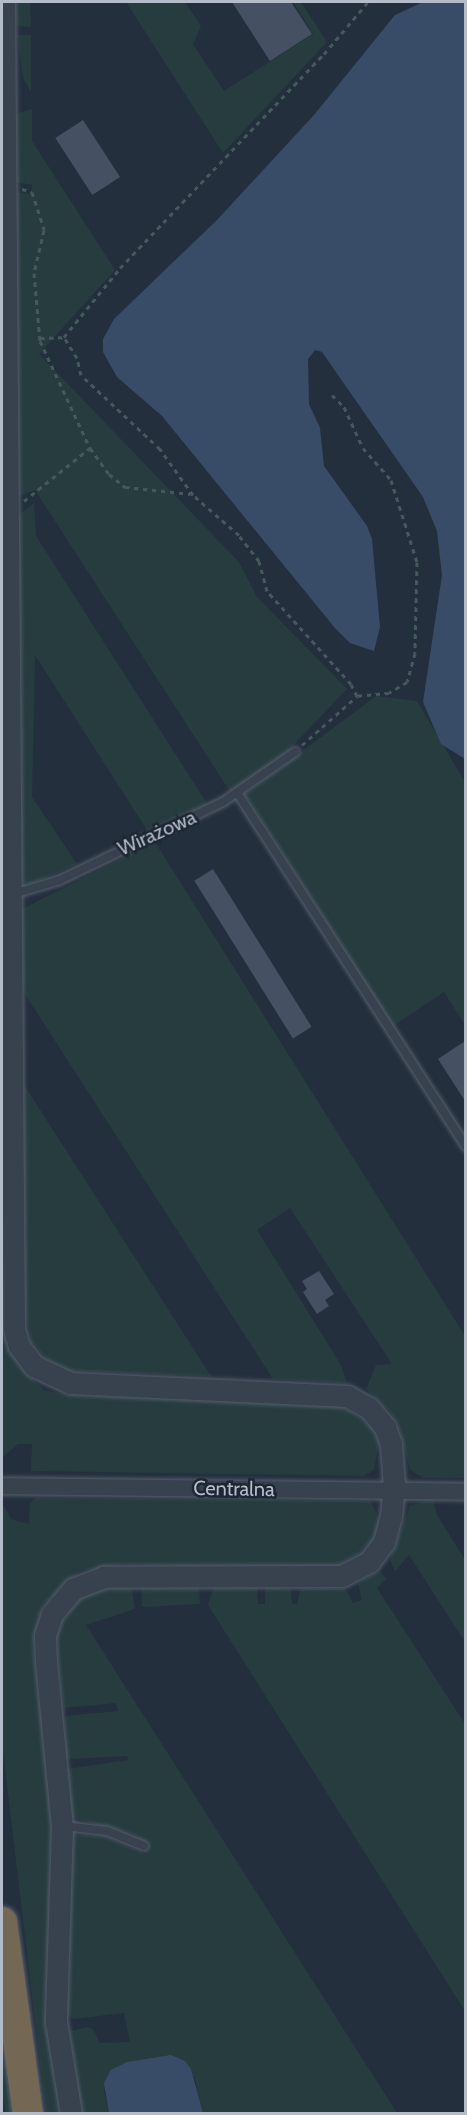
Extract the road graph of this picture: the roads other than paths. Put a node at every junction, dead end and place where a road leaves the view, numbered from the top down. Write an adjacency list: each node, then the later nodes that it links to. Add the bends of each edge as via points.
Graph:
1 (4, 2): 4 (street)
2 (294, 753): 3 (lane, Wirażowa)
3 (238, 794): 4 (lane, Wirażowa, via 60,880); 5 (lane)
4 (10, 896): 7 (street, via 13,1320 23,1352 40,1371 70,1383 347,1396 369,1408 388,1433)
5 (465, 1147)
6 (2, 1486): 7 (street, Centralna)
7 (394, 1491): 8 (street, Centralna); 9 (street, via 388,1532 379,1551 369,1562 342,1576 104,1576 83,1582 58,1603 45,1636)
8 (465, 1492)
9 (62, 1826): 10 (lane, via 107,1831); 13 (street, via 56,2022)
10 (144, 1846)
11 (2, 1923): 12 (highway)
12 (28, 2114)
13 (71, 2114)

